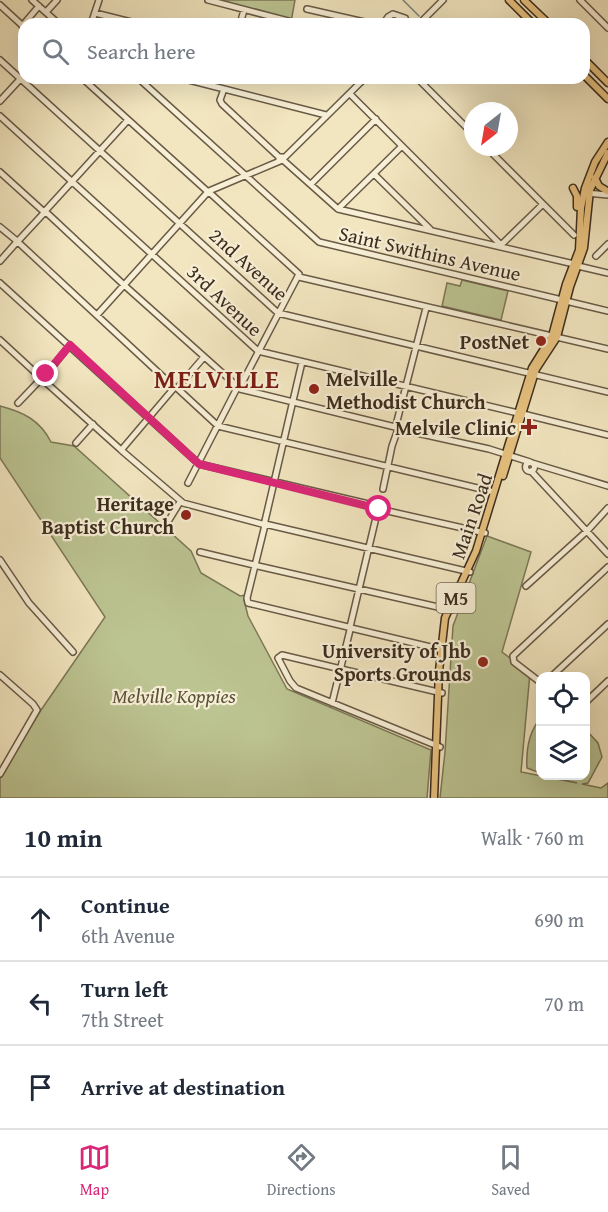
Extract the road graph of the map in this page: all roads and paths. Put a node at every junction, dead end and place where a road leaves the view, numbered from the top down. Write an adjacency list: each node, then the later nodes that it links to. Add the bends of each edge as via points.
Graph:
1 (32, 0): 10 (street)
2 (57, 0): 13 (street)
3 (208, 0): 11 (street)
4 (443, 0): 24 (street)
5 (508, 0): 25 (main road)
6 (524, 0): 26 (main road)
7 (580, 0): 28 (street)
8 (97, 1): 14 (street)
9 (0, 5): 27 (street)
10 (39, 6): 13 (street); 15 (street)
11 (244, 9): 19 (street); 20 (street)
12 (307, 9): 21 (street)
13 (46, 12): 16 (street)
14 (95, 13): 17 (street); 18 (street)
15 (29, 18)
16 (52, 18)
17 (93, 18)
18 (115, 18)
19 (242, 18)
20 (278, 18)
21 (342, 18)
22 (387, 18): 23 (street, via 393,14)
23 (405, 18)
24 (425, 18)
25 (527, 18)
26 (543, 18)
27 (18, 21)
28 (608, 28)
29 (0, 60): 31 (street, 2nd Avenue)
30 (590, 64): 34 (main road)
31 (18, 73)
32 (18, 81): 44 (street)
33 (590, 81): 43 (main road)
34 (608, 82)
35 (31, 84): 52 (street, 2nd Avenue)
36 (89, 84): 48 (street)
37 (145, 84): 58 (street, Saint Swithins Avenue)
38 (207, 84): 41 (street)
39 (359, 84): 42 (street)
40 (423, 84): 49 (street)
41 (224, 88): 45 (street); 55 (street, via 222,104)
42 (350, 94): 45 (street); 47 (street)
43 (608, 99)
44 (0, 101)
45 (326, 115): 55 (street)
46 (0, 116): 61 (street, 3rd Avenue)
47 (376, 119): 51 (street); 62 (street)
48 (128, 120): 52 (street); 64 (street)
49 (464, 125)
50 (608, 141): 60 (main road, M5)
51 (402, 146): 57 (street); 76 (street)
52 (101, 150): 61 (street); 70 (street, 2nd Avenue)
53 (607, 155): 59 (main road, M5)
54 (495, 156): 66 (street)
55 (281, 159): 58 (street); 62 (street)
56 (0, 172): 68 (street)
57 (374, 174): 67 (street); 72 (street)
58 (245, 175): 64 (street); 85 (street, Saint Swithins Avenue, via 323,243)
59 (595, 177): 63 (main road, M5); 65 (main road)
60 (587, 180): 63 (main road, M5); 69 (main road, via 574,186)
61 (73, 181): 68 (street); 77 (street, 3rd Avenue)
62 (311, 184): 67 (street)
63 (587, 191): 65 (street); 69 (main road, M5); 80 (main road, M5, via 584,248)
64 (209, 192): 70 (street); 82 (street)
65 (608, 192)
66 (543, 204): 73 (street); 76 (street)
67 (338, 209): 72 (street)
68 (46, 212): 74 (street); 84 (street)
69 (580, 221): 80 (main road, M5)
70 (180, 223): 77 (street); 88 (street, 2nd Avenue)
71 (0, 227): 74 (street)
72 (430, 230): 76 (street)
73 (574, 235)
74 (17, 243): 79 (street); 89 (street)
75 (608, 244): 78 (street)
76 (502, 246): 80 (street)
77 (152, 253): 84 (street); 95 (street, 3rd Avenue)
78 (596, 256)
79 (0, 261)
80 (576, 265): 81 (street); 85 (main road, M5)
81 (608, 273)
82 (298, 276): 86 (street); 88 (street)
83 (0, 284): 92 (street)
84 (124, 285): 89 (street); 96 (street)
85 (564, 300): 87 (street, Saint Swithins Avenue); 90 (main road, M5)
86 (426, 307): 90 (street); 93 (street)
87 (608, 311)
88 (278, 313): 93 (street, 2nd Avenue); 95 (street)
89 (96, 315): 101 (street)
90 (554, 337): 94 (street); 98 (main road, Main Road / M5, via 537,358)
91 (0, 340): 99 (street)
92 (70, 345): 99 (street); 107 (street)
93 (416, 346): 98 (street, 2nd Avenue); 102 (street)
94 (608, 349)
95 (258, 351): 97 (street, 3rd Avenue); 100 (street)
96 (204, 357): 100 (street); 101 (street)
97 (302, 362): 102 (street, 3rd Avenue); 104 (street)
98 (533, 374): 103 (street, 2nd Avenue); 106 (main road, Main Road / M5)
99 (41, 378): 105 (street); 108 (street)
100 (240, 386): 104 (street); 109 (street)
101 (177, 387): 107 (street); 109 (street)
102 (407, 387): 106 (street, 3rd Avenue); 110 (street)
103 (608, 392)
104 (292, 402): 110 (street); 112 (street)
105 (18, 403)
106 (521, 413): 111 (street, 3rd Avenue); 115 (main road, Main Road / M5)
107 (149, 418): 114 (street); 116 (street)
108 (93, 424): 113 (street); 114 (street)
109 (218, 426): 112 (street); 116 (street)
110 (397, 428): 115 (street); 118 (street)
111 (608, 435)
112 (283, 442): 118 (street); 120 (street)
113 (76, 443)
114 (122, 448): 124 (street)
115 (507, 455): 117 (street); 123 (main road, Main Road / M5); 130 (main road, Main Road / M5)
116 (199, 464): 119 (street); 120 (street)
117 (532, 466): 121 (street); 129 (street)
118 (387, 467): 122 (street); 123 (street)
119 (188, 483)
120 (273, 483): 126 (street); 128 (street)
121 (608, 486)
122 (383, 489)
123 (494, 492): 130 (main road, Main Road / M5)
124 (180, 502): 127 (street); 128 (street)
125 (608, 508): 129 (street)
126 (377, 509): 130 (street); 131 (street)
127 (170, 520)
128 (265, 522): 131 (street); 135 (street)
129 (587, 531): 133 (street); 138 (street)
130 (483, 533): 137 (main road, Main Road / M5)
131 (369, 548): 137 (street); 139 (street)
132 (200, 552): 135 (street)
133 (608, 554)
134 (0, 560): 144 (street, via 30,603)
135 (256, 566): 139 (street); 142 (street, via 249,604)
136 (608, 567): 148 (street, via 514,654 513,661)
137 (468, 572): 140 (main road, Main Road / M5)
138 (526, 586)
139 (359, 588): 140 (street); 142 (street)
140 (449, 610): 143 (main road, Main Road / M5)
141 (608, 624): 146 (street)
142 (348, 628): 143 (street); 145 (street)
143 (442, 650): 150 (main road, Main Road / M5)
144 (73, 652)
145 (340, 669): 150 (street); 152 (street); 152 (street, via 282,655 278,659 293,685)
146 (556, 672)
147 (0, 675): 154 (street, via 37,710)
148 (536, 679)
149 (608, 681): 151 (street)
150 (440, 692): 153 (main road, Main Road / M5)
151 (590, 697)
152 (332, 703): 153 (street)
153 (438, 747): 155 (main road, M5)
154 (1, 770)
155 (435, 798)

